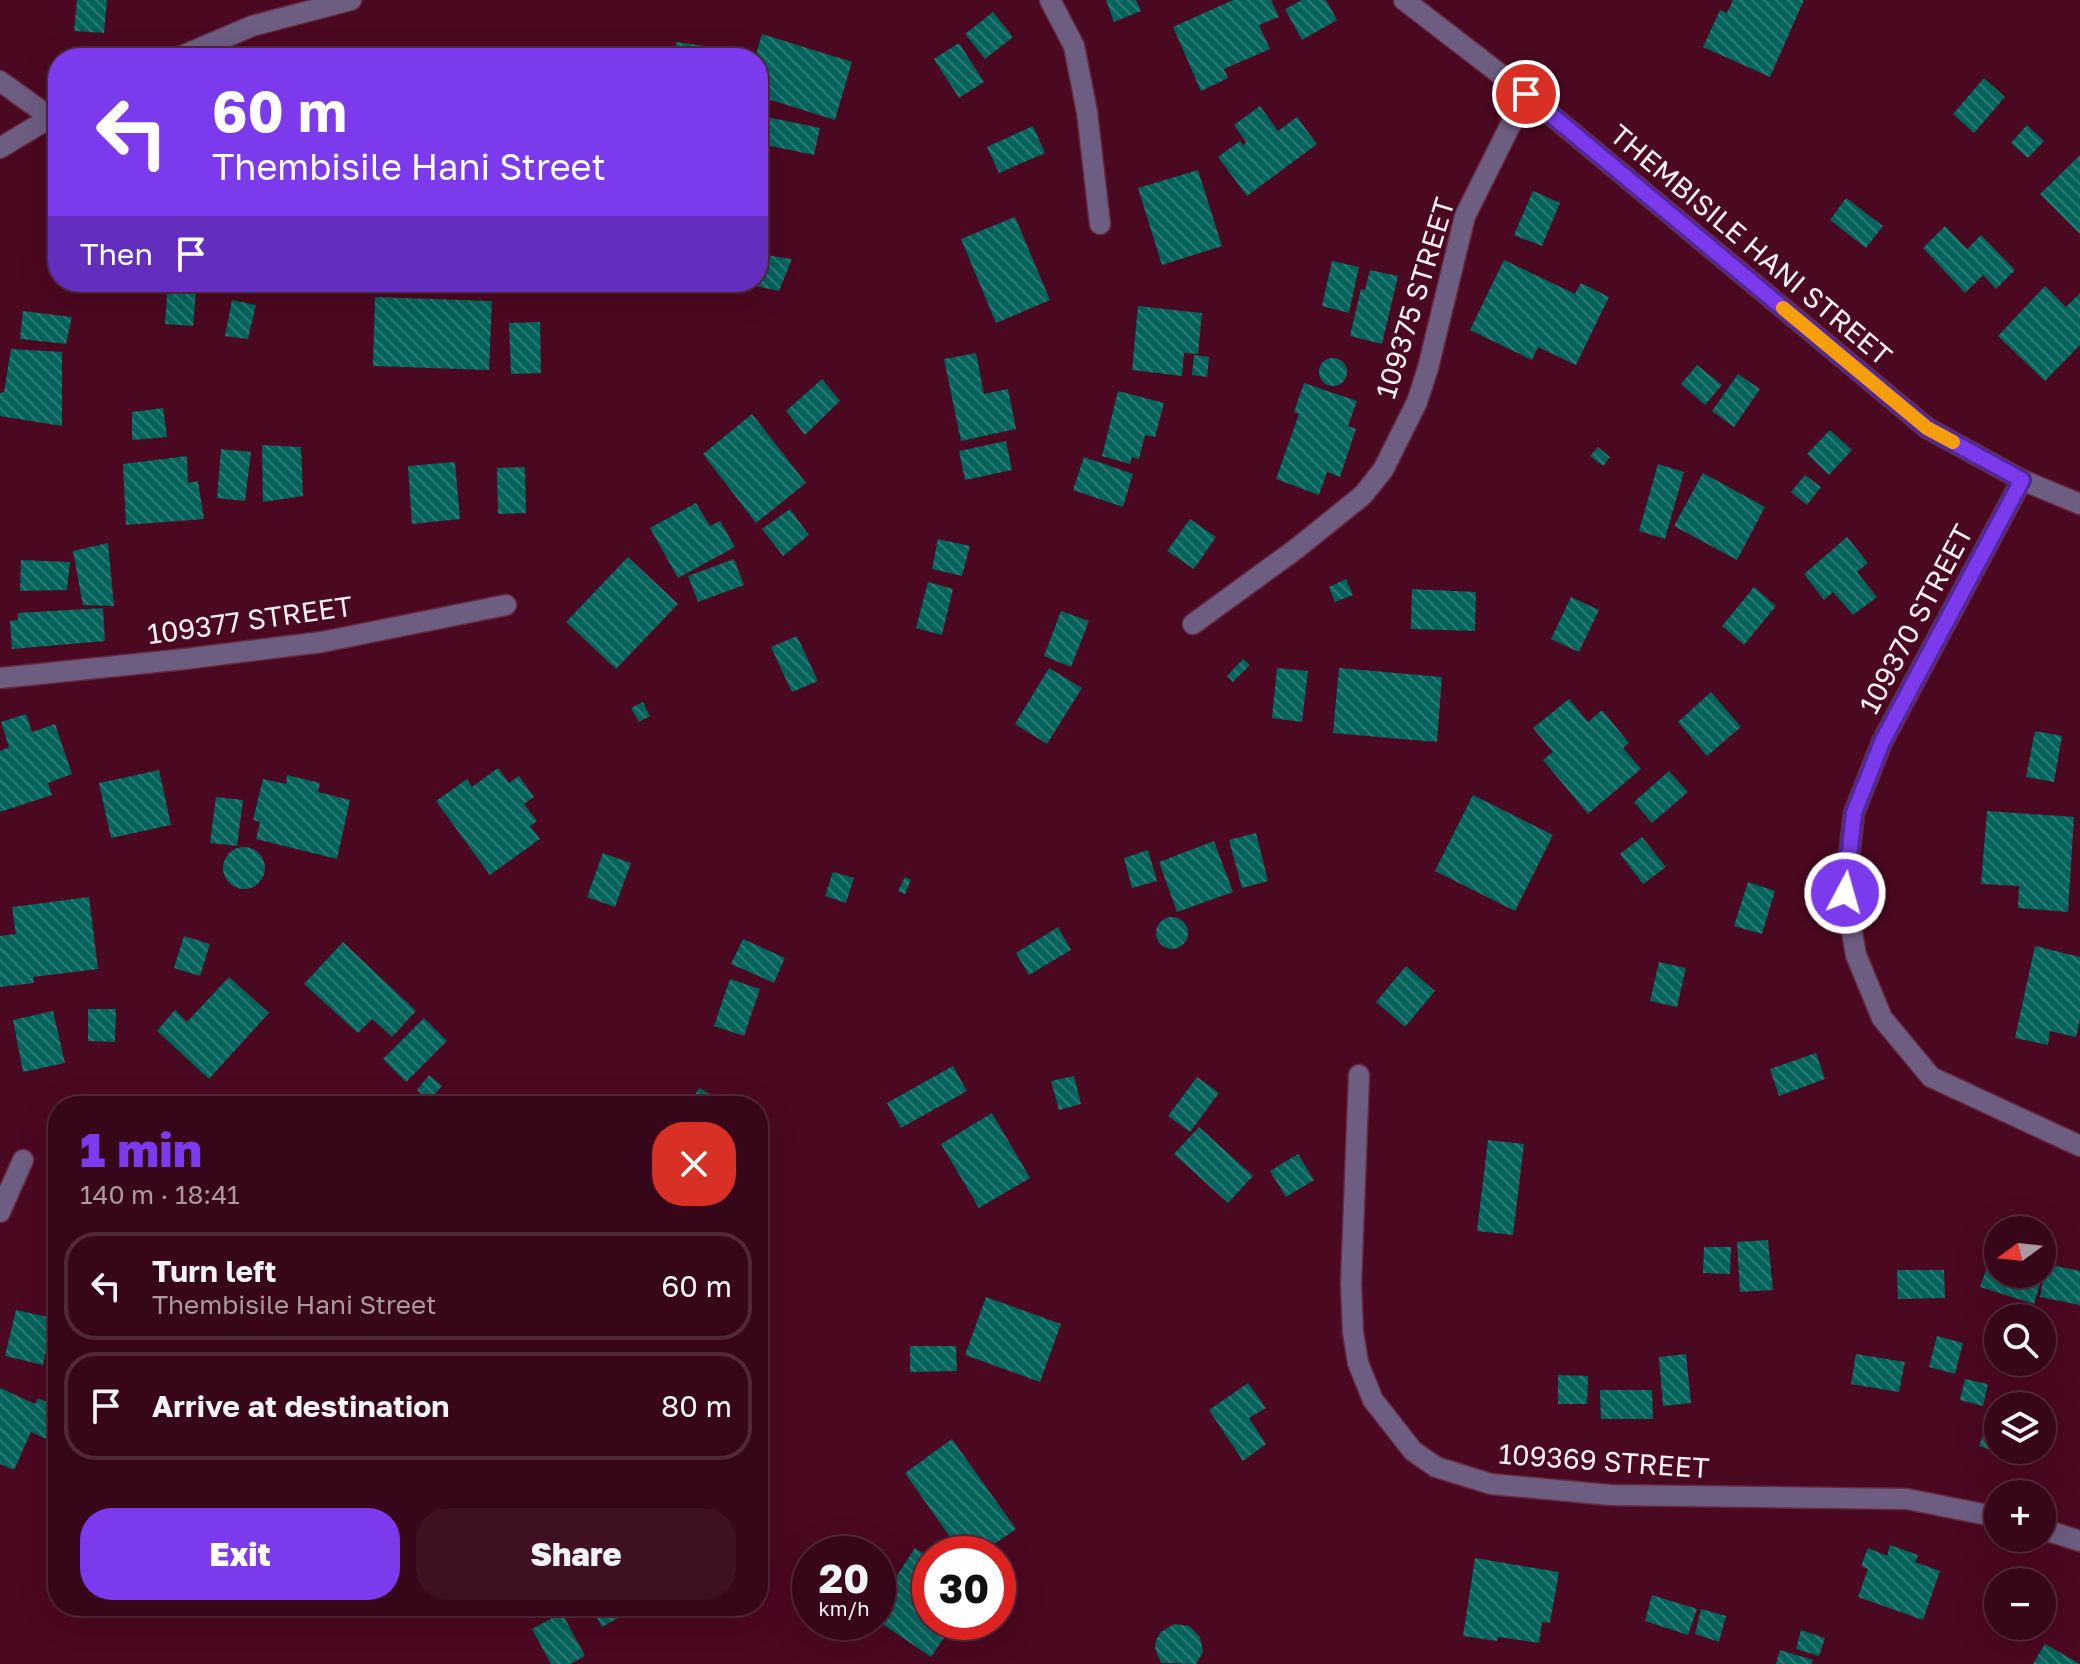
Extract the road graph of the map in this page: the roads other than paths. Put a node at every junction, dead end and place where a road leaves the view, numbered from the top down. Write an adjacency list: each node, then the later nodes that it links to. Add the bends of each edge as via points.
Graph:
1 (351, 0): 4 (street, via 252,26)
2 (1050, 0): 10 (street, via 1074,46)
3 (1404, 0): 6 (street, THEMBISILE HANI STREET)
4 (200, 48)
5 (0, 81): 7 (street)
6 (1526, 94): 11 (street, THEMBISILE HANI STREET, via 1927,428); 14 (street, 109375 STREET, via 1465,216 1428,368 1383,470 1363,495)
7 (48, 111)
8 (48, 119): 9 (street)
9 (0, 148)
10 (1100, 224)
11 (2022, 480): 12 (street, THEMBISILE HANI STREET); 17 (street, 109370 STREET, via 1882,742 1854,813 1845,893 1856,955 1882,1018 1931,1077)
12 (2080, 504)
13 (506, 605): 15 (street, 109377 STREET, via 322,642)
14 (1193, 624)
15 (0, 678)
16 (1359, 1075): 20 (street, 109369 STREET, via 1353,1332 1373,1400 1413,1451 1436,1467 1491,1484 1610,1495 1907,1499)
17 (2080, 1146)
18 (23, 1160): 19 (street)
19 (0, 1212)
20 (1984, 1514)
21 (2056, 1533): 22 (street)
22 (2080, 1541)

